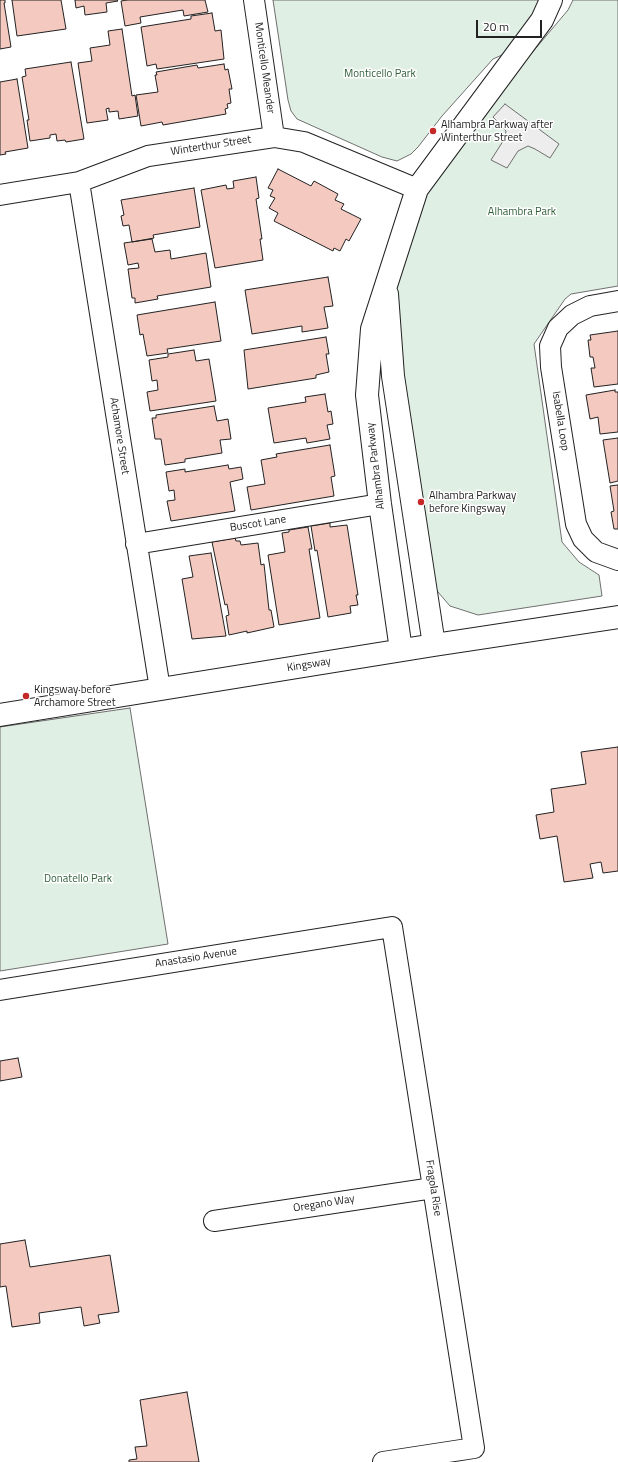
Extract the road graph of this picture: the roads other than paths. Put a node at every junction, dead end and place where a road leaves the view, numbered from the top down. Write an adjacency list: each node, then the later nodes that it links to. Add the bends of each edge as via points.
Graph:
1 (254, 0): 3 (street, Monticello Meander)
2 (551, 0): 5 (street, Alhambra Parkway, via 542,20)
3 (274, 137): 4 (street, Winterthur Street, via 148,156); 5 (street, Winterthur Street, via 304,142)
4 (79, 182): 6 (street, Winterthur Street); 10 (street, Achamore Street)
5 (417, 189): 7 (street, Alhambra Parkway)
6 (0, 195)
7 (386, 283): 9 (street, Alhambra Parkway, via 372,329 367,395); 13 (street, Alhambra Parkway, via 393,376)
8 (618, 301): 11 (street, Isabella Loop, via 590,306 572,315 558,328 550,346 551,367 576,524 583,539 596,552)
9 (380, 504): 10 (street, Buscot Lane); 14 (street, Alhambra Parkway)
10 (136, 544): 15 (street, Achamore Street)
11 (618, 560)
12 (618, 617): 13 (street, Kingsway)
13 (434, 645): 14 (street, Kingsway)
14 (401, 650): 15 (street, Kingsway)
15 (160, 689): 16 (street, Kingsway)
16 (0, 715)
17 (392, 927): 18 (street, Anastasio Avenue); 19 (street, Fragola Rise)
18 (0, 990)
19 (433, 1188): 20 (street, Oregano Way); 21 (street, Fragola Rise, via 474,1448)
20 (214, 1221)
21 (382, 1462)

